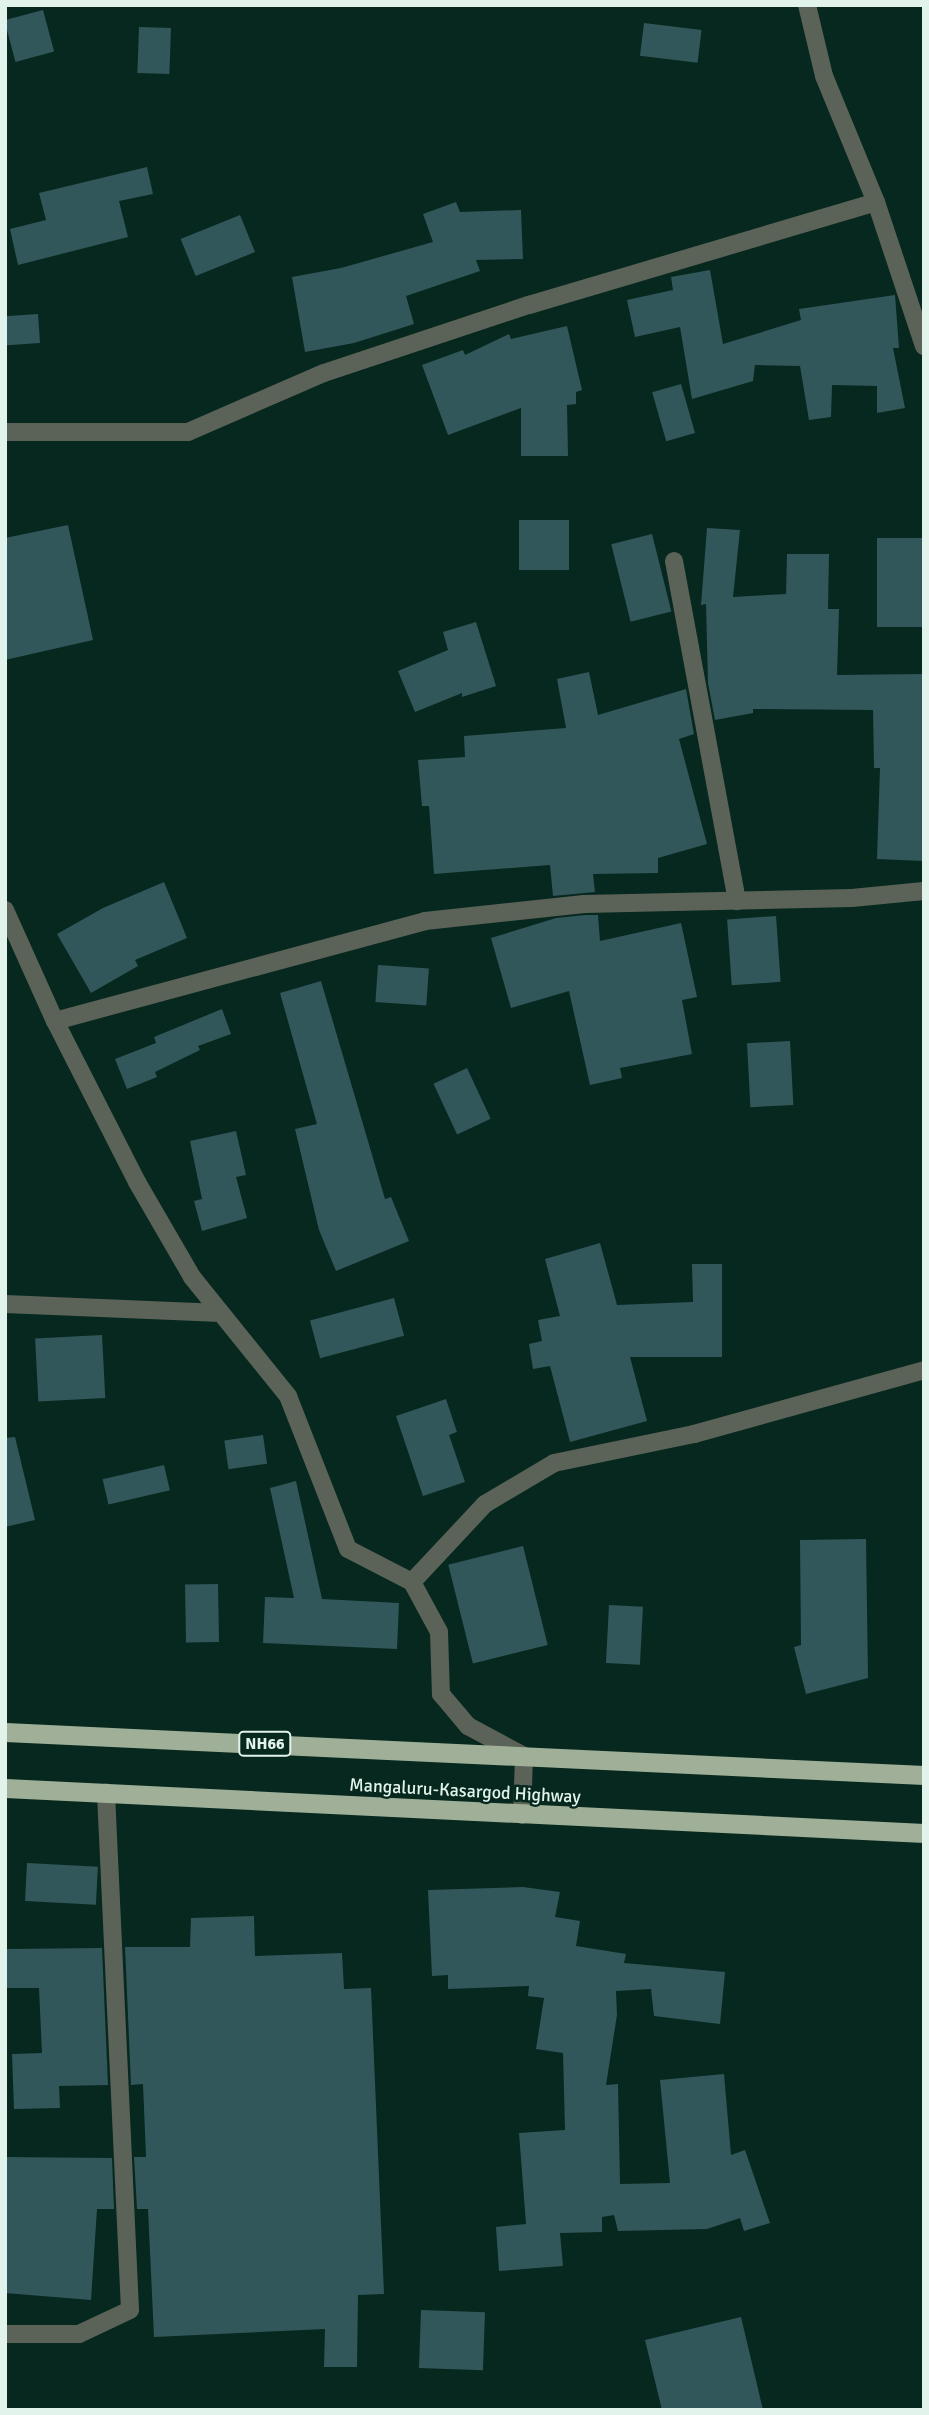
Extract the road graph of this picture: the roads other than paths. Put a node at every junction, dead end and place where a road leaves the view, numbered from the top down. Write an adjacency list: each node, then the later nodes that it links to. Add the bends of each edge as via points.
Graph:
1 (807, 5): 2 (street, via 824,76)
2 (876, 202): 3 (street); 4 (street, via 529,305 350,365 188,432)
3 (924, 346)
4 (5, 432)
5 (674, 561): 7 (street)
6 (924, 891): 7 (street)
7 (737, 901): 9 (street, via 584,904 425,921)
8 (8, 921): 9 (street)
9 (55, 1021): 11 (street, via 144,1194 192,1277)
10 (5, 1304): 11 (street)
11 (221, 1313): 13 (street, via 288,1396 348,1549)
12 (924, 1370): 13 (street, via 694,1434 554,1463 485,1504)
13 (412, 1582): 15 (street, via 439,1632 440,1694 468,1726)
14 (5, 1732): 15 (highway, NH66)
15 (524, 1756): 16 (highway, NH66); 19 (street)
16 (924, 1775)
17 (5, 1788): 18 (highway, Mangaluru-Kasargod Highway)
18 (106, 1793): 19 (highway, Mangaluru-Kasargod Highway); 21 (street, via 130,2310 79,2334)
19 (522, 1815): 20 (highway, Mangaluru-Kasargod Highway)
20 (924, 1833)
21 (5, 2334)

